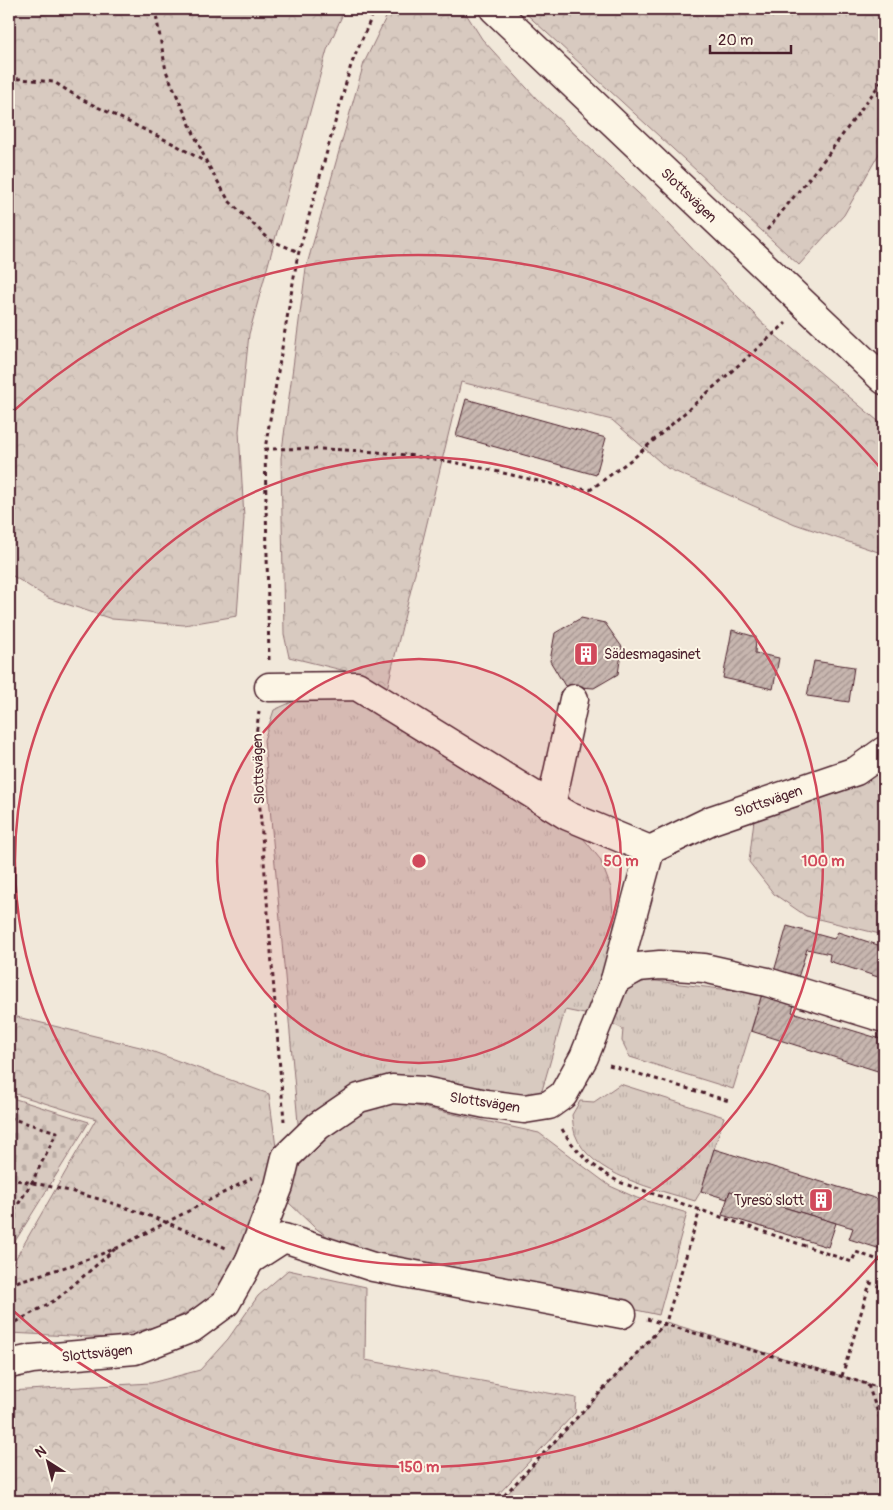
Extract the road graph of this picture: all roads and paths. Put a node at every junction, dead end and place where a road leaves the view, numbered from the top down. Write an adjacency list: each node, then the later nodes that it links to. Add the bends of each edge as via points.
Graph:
1 (155, 9): 6 (path, via 166,70)
2 (375, 9): 8 (path, via 351,64)
3 (494, 9): 7 (street, Slottsvägen)
4 (9, 78): 6 (path, via 54,82)
5 (884, 78): 7 (path, via 778,218)
6 (207, 163): 8 (path, via 229,201 270,240)
7 (745, 249): 9 (street, Slottsvägen)
8 (299, 252): 11 (path)
9 (807, 307): 10 (street, Slottsvägen); 11 (path, via 766,339 636,456 590,490 442,460 384,452 317,448)
10 (884, 380)
11 (265, 450): 12 (path)
12 (269, 687): 15 (street, via 357,686); 23 (path, Slottsvägen, via 259,709 255,744)
13 (574, 699): 15 (street)
14 (884, 751): 16 (street, Slottsvägen, via 856,771 712,820)
15 (551, 805): 16 (street, via 568,816)
16 (650, 850): 17 (street)
17 (615, 980): 18 (street, via 638,967 704,968 767,982); 19 (street)
18 (884, 1018)
19 (584, 1057): 20 (path); 21 (street, via 563,1095)
20 (729, 1101)
21 (549, 1105): 23 (street, Slottsvägen, via 524,1109 423,1091 392,1089 359,1098 318,1126); 26 (path, via 570,1143 594,1168 619,1182)
22 (9, 1118): 25 (path, via 58,1132)
23 (286, 1157): 28 (path, via 239,1186); 30 (street, Slottsvägen, via 279,1186)
24 (9, 1179): 25 (path)
25 (32, 1182): 27 (path); 28 (path)
26 (700, 1210): 31 (path, via 852,1262 856,1252); 35 (path)
27 (9, 1219)
28 (169, 1222): 29 (path); 30 (path)
29 (117, 1248): 32 (path, via 72,1266); 36 (path, via 57,1299)
30 (250, 1260): 34 (street, via 284,1238 374,1267); 37 (street, Slottsvägen, via 226,1303 192,1328 135,1350)
31 (884, 1262)
32 (9, 1284)
33 (884, 1288): 38 (path, via 870,1283)
34 (622, 1314): 35 (path)
35 (666, 1322): 38 (path); 42 (path)
36 (9, 1326)
37 (9, 1364)
38 (842, 1376): 39 (path)
39 (868, 1384): 40 (path); 41 (path)
40 (884, 1389)
41 (884, 1430)
42 (499, 1501)

